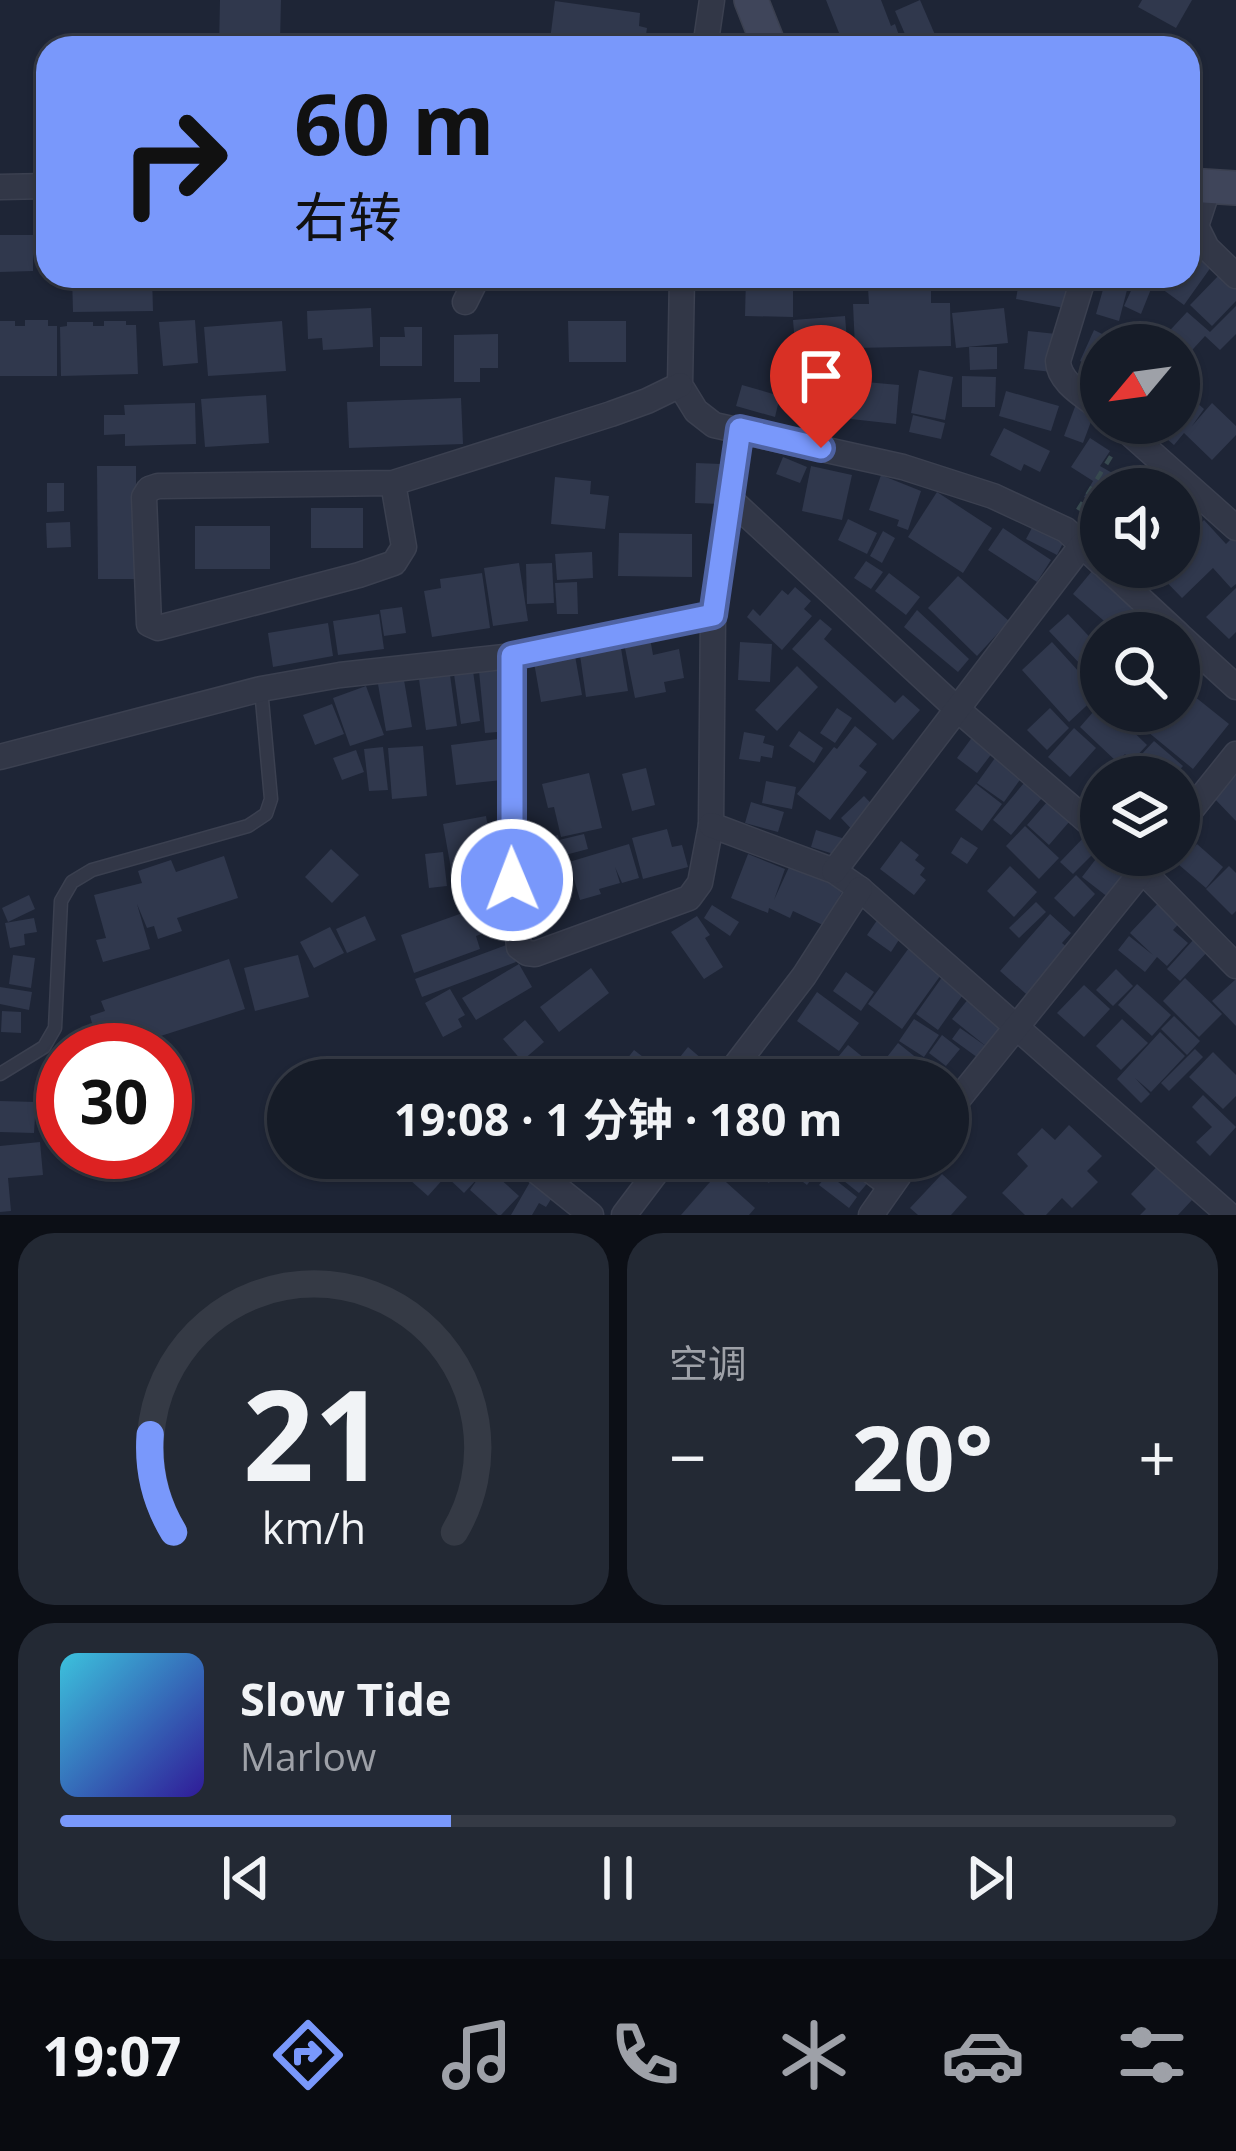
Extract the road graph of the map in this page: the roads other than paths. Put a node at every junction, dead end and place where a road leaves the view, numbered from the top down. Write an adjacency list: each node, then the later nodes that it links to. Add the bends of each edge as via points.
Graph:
1 (712, 0): 3 (street)
2 (751, 0): 4 (street)
3 (706, 36)
4 (765, 36)
5 (36, 186): 7 (street)
6 (1211, 186): 8 (street)
7 (0, 187)
8 (1200, 215)
9 (1200, 234): 10 (street)
10 (1236, 276)
11 (472, 288): 14 (street)
12 (682, 288): 15 (street)
13 (1080, 288): 16 (street, via 1058,361)
14 (465, 302)
15 (680, 385): 17 (street, via 714,425); 19 (street)
16 (1080, 392)
17 (740, 429): 20 (street); 22 (street, via 993,496)
18 (1143, 444): 21 (street)
19 (393, 483): 19 (street, via 149,489 149,625 394,563 404,547)
20 (730, 499): 26 (street); 31 (street)
21 (1236, 528)
22 (1080, 546)
23 (1080, 562): 31 (street)
24 (1129, 588): 25 (street)
25 (1154, 612)
26 (713, 615): 28 (street); 36 (street)
27 (1200, 654): 29 (street)
28 (512, 656): 30 (street); 36 (street, via 513,903 527,953 689,898 700,883)
29 (1236, 687)
30 (261, 689): 33 (street); 44 (lane, via 266,814 73,882 61,901 55,1028 44,1047)
31 (957, 709): 35 (street); 37 (street)
32 (1236, 754): 34 (street)
33 (0, 757)
34 (1200, 799)
35 (1080, 814)
36 (711, 825): 37 (street)
37 (834, 871): 40 (street)
38 (1130, 876): 42 (street)
39 (1156, 876): 41 (street)
40 (860, 889): 42 (street); 43 (street)
41 (1236, 966)
42 (1018, 1028): 45 (street); 54 (street)
43 (746, 1059)
44 (0, 1074)
45 (969, 1087)
46 (546, 1179): 51 (street)
47 (651, 1179): 52 (street)
48 (882, 1179): 50 (street)
49 (896, 1179): 50 (street)
50 (891, 1186): 53 (street)
51 (591, 1215)
52 (624, 1215)
53 (871, 1215)
54 (1229, 1215)

